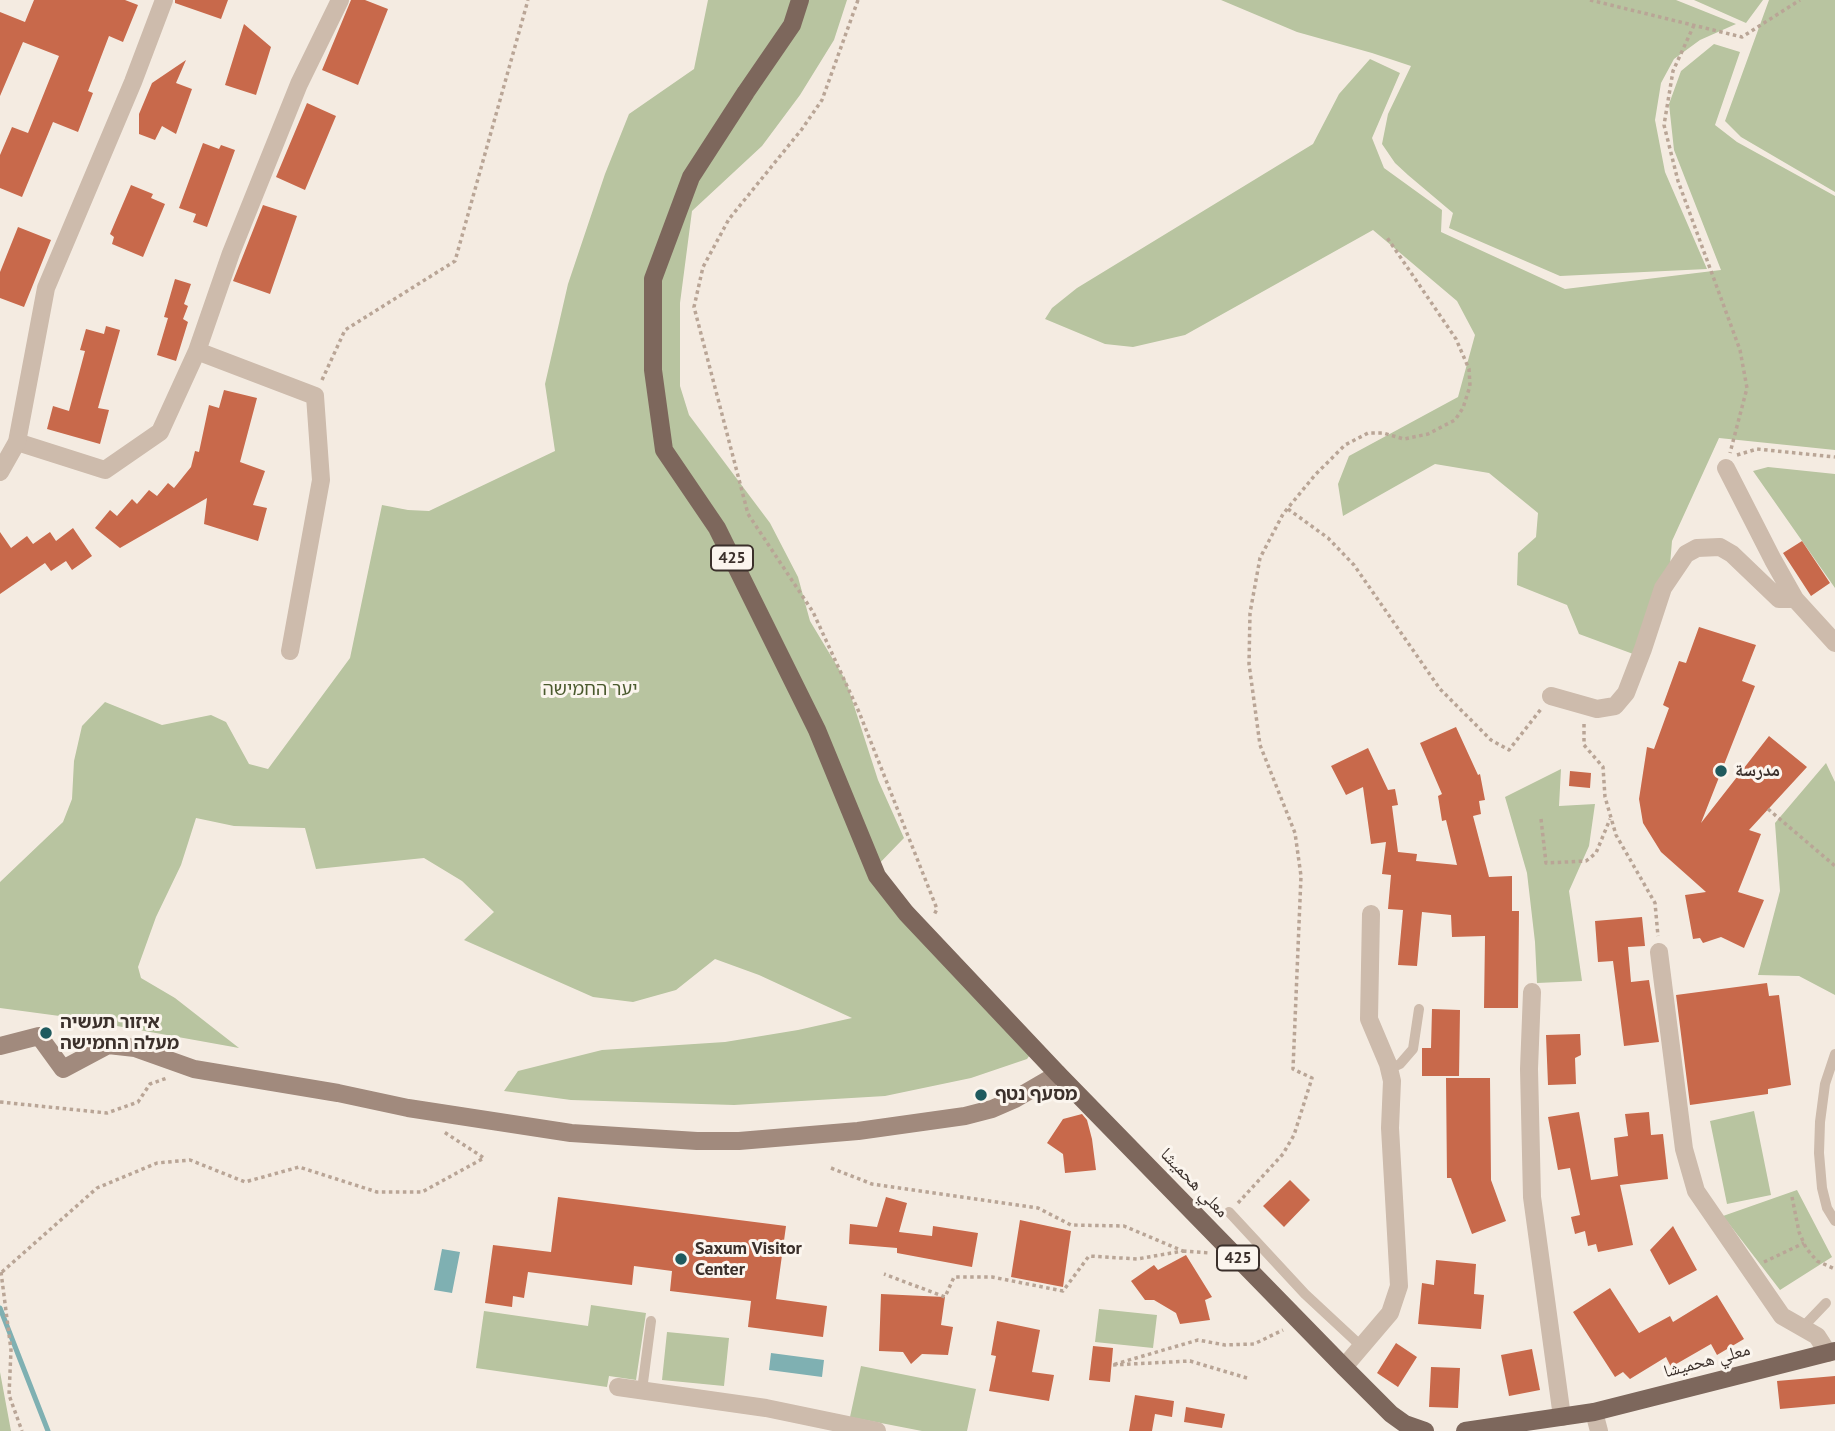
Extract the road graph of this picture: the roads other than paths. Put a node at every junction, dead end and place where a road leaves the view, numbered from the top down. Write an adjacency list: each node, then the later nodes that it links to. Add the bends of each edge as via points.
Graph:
1 (164, 0): 5 (street, via 46,288)
2 (340, 0): 4 (street, via 299,84 230,253)
3 (800, 0): 19 (main road, 425, via 792,25 691,177 653,279 653,370 664,450 723,540 817,730 877,876)
4 (197, 351): 5 (street, via 160,432 105,470); 10 (street, via 314,396 321,480)
5 (17, 442): 7 (street)
6 (1726, 468): 8 (street)
7 (0, 472)
8 (1795, 599): 9 (street); 11 (street, via 1779,599 1720,547 1697,548 1686,554 1663,588 1626,693 1615,706 1586,706)
9 (1835, 643)
10 (290, 651)
11 (1551, 696)
12 (1371, 914): 18 (street, via 1369,1019)
13 (1659, 952): 24 (street, via 1688,1169 1696,1191 1782,1316)
14 (1532, 992): 31 (street, via 1532,1197)
15 (1419, 1009): 18 (lane, via 1413,1049)
16 (0, 1046): 19 (main road, via 39,1036 63,1069 108,1045 135,1048 194,1069 519,1126 697,1141 858,1131 965,1116 1015,1100)
17 (1835, 1054): 21 (lane, via 1819,1122 1822,1188)
18 (1389, 1069): 25 (street, via 1399,1286 1390,1313)
19 (1058, 1074): 27 (main road, معلي هحميشا / 425)
20 (1229, 1212): 25 (lane)
21 (1835, 1221)
22 (1826, 1303): 24 (lane)
23 (651, 1321): 29 (lane)
24 (1803, 1327): 26 (street)
25 (1362, 1347): 27 (street)
26 (1832, 1351): 30 (main road, معلي هحميشا)
27 (1344, 1367): 33 (main road, معلي هحميشا / 425, via 1391,1413)
28 (618, 1387): 29 (street)
29 (642, 1390): 32 (street, via 766,1408)
30 (1594, 1412): 31 (main road, معلي هحميشا); 35 (street)
31 (1562, 1417): 34 (main road, معلي هحميشا)
32 (877, 1431)
33 (1418, 1431)
34 (1465, 1431)
35 (1599, 1431)

